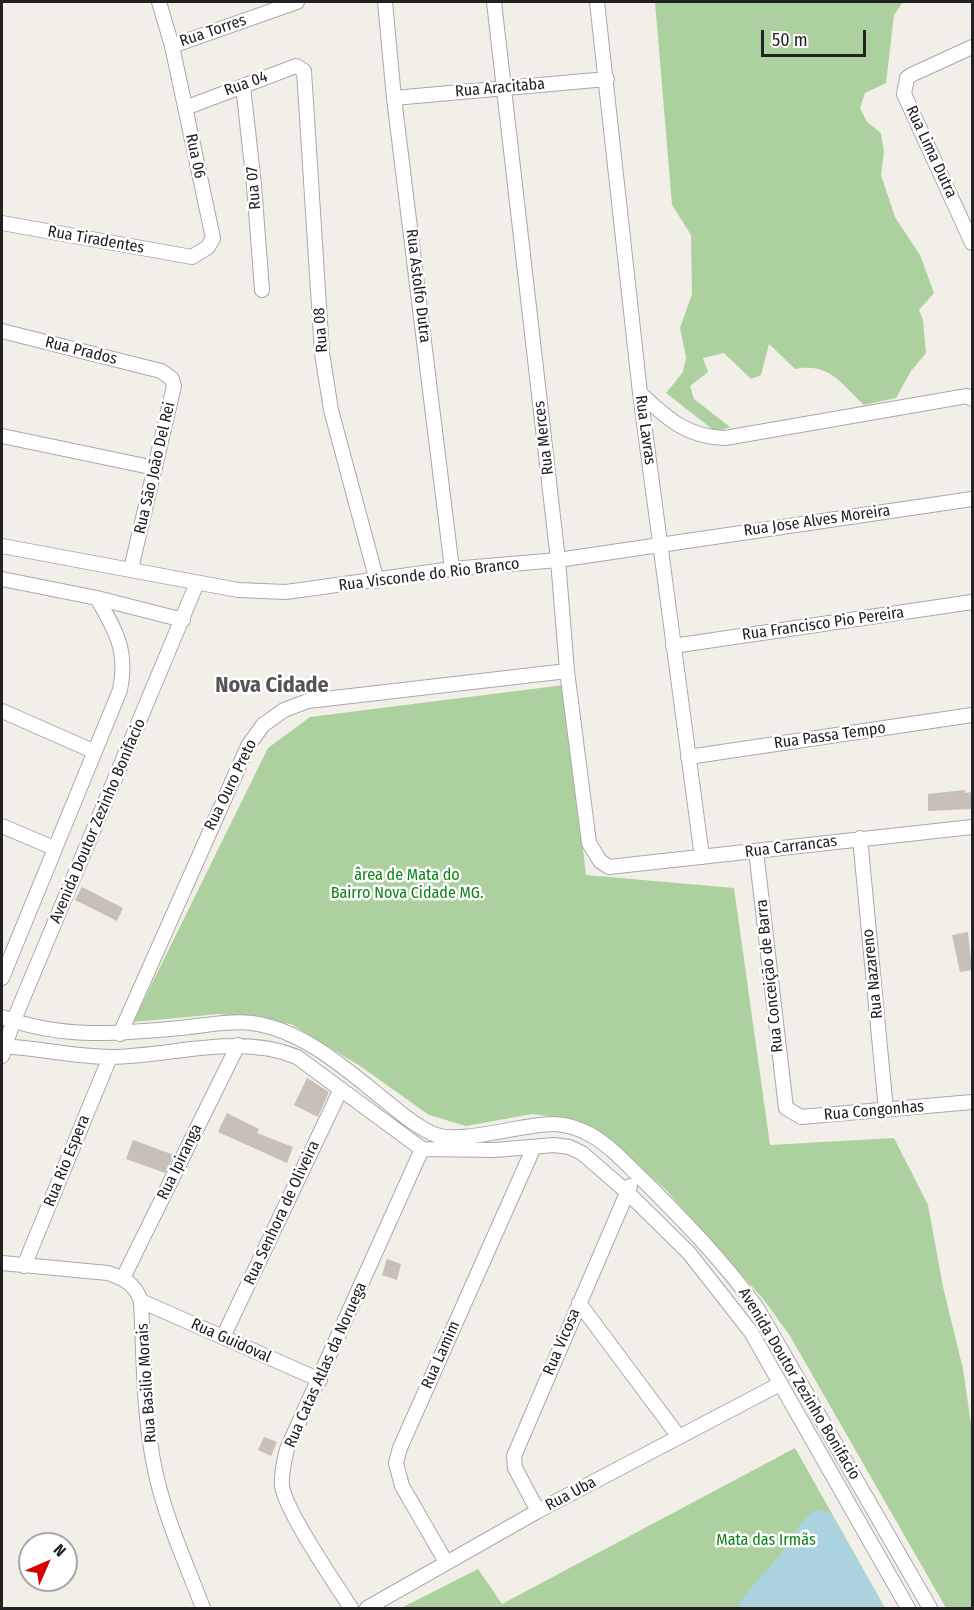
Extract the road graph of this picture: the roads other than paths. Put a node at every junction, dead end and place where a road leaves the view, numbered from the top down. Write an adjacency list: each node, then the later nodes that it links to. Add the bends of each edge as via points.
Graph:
1 (159, 2): 6 (street, Rua Torres)
2 (297, 2): 6 (street, Rua Torres)
3 (385, 2): 12 (street, Rua Astolfo Dutra)
4 (494, 2): 11 (street, Rua Merces)
5 (597, 2): 9 (street, Rua Lavras)
6 (172, 46): 13 (street, Rua 06)
7 (972, 48): 15 (street, Rua Lima Dutra, via 911,75 904,94)
8 (305, 73): 10 (street, Rua 04, via 296,66); 31 (street, Rua 08, via 322,353 331,410)
9 (607, 79): 11 (street, Rua Aracitaba); 20 (street, Rua Lavras)
10 (243, 86): 13 (street, Rua 04); 17 (street, Rua 07)
11 (504, 88): 12 (street, Rua Aracitaba); 27 (street, Rua Merces)
12 (394, 98): 29 (street, Rua Astolfo Dutra)
13 (185, 108): 16 (street, Rua 06, via 213,238 208,247)
14 (2, 223): 16 (street, Rua Tiradentes)
15 (971, 237)
16 (192, 257)
17 (262, 290)
18 (2, 331): 19 (street, Rua Prados)
19 (161, 371): 23 (street, Rua São João Del Rei, via 174,386)
20 (640, 393): 21 (street, via 686,430 704,437 725,438); 25 (street, Rua Lavras)
21 (970, 398)
22 (2, 436): 23 (street)
23 (155, 468): 28 (street, Rua São João Del Rei)
24 (972, 498): 25 (street, Rua Jose Alves Moreira)
25 (661, 544): 27 (street, Rua Visconde do Rio Branco); 36 (street, Rua Lavras)
26 (2, 546): 28 (street)
27 (558, 560): 29 (street, Rua Visconde do Rio Branco); 37 (street, Rua Merces)
28 (130, 569): 32 (street)
29 (452, 569): 31 (street, Rua Visconde do Rio Branco)
30 (2, 579): 33 (street)
31 (377, 581): 32 (street, Rua Visconde do Rio Branco, via 286,592)
32 (197, 583): 35 (street, Avenida Doutor Zezinho Bonifacio)
33 (97, 598): 35 (street); 40 (street, Avenida Doutor Zezinho Bonifacio, via 114,628 124,668 120,690)
34 (972, 602): 36 (street, Rua Francisco Pio Pereira)
35 (183, 620): 52 (street, Avenida Doutor Zezinho Bonifacio)
36 (673, 646): 41 (street, Rua Lavras)
37 (567, 671): 48 (street, Rua Merces, via 589,843 600,861); 53 (street, Rua Ouro Preto, via 308,701 284,710 263,725 248,746 221,802)
38 (2, 711): 40 (street)
39 (972, 715): 41 (street, Rua Passa Tempo)
40 (93, 751): 45 (street, Avenida Doutor Zezinho Bonifacio)
41 (688, 757): 47 (street, Rua Lavras)
42 (2, 826): 45 (street)
43 (972, 827): 44 (street, Rua Carrancas)
44 (860, 838): 46 (street, Rua Carrancas); 60 (street, Rua Nazareno)
45 (54, 848): 50 (street, Avenida Doutor Zezinho Bonifacio)
46 (756, 851): 47 (street, Rua Carrancas); 58 (street, Rua Conceição de Barra)
47 (702, 857): 48 (street, Rua Carrancas)
48 (609, 867)
49 (2, 940): 50 (street)
50 (15, 945): 51 (street, Avenida Doutor Zezinho Bonifacio)
51 (2, 978)
52 (8, 1020): 53 (street, Avenida Doutor Zezinho Bonifacio, via 78,1035); 55 (street, Avenida Doutor Zezinho Bonifacio)
53 (120, 1034): 63 (street, Avenida Doutor Zezinho Bonifacio, via 223,1024 268,1026 289,1033 327,1056 418,1126 438,1136 553,1124 571,1127 606,1145)
54 (238, 1046): 56 (street, Avenida Doutor Zezinho Bonifacio); 57 (street, Avenida Doutor Zezinho Bonifacio, via 276,1049 297,1058); 67 (street, Rua Ipiranga)
55 (3, 1050): 56 (street, Avenida Doutor Zezinho Bonifacio)
56 (110, 1057): 66 (street, Rua Rio Espera)
57 (341, 1089): 62 (street, Avenida Doutor Zezinho Bonifacio); 70 (street, Rua Senhora de Oliveira)
58 (784, 1100): 60 (street, Rua Congonhas, via 786,1108 801,1117)
59 (972, 1102): 60 (street, Rua Congonhas)
60 (886, 1110)
61 (534, 1147): 62 (street, Avenida Doutor Zezinho Bonifacio); 64 (street, Avenida Doutor Zezinho Bonifacio, via 554,1145 582,1153); 75 (street, Rua Lamim, via 396,1462 402,1485)
62 (422, 1149): 71 (street, Rua Catas Atlas da Noruega)
63 (635, 1172): 64 (street, Rua Vicosa); 80 (street, Avenida Doutor Zezinho Bonifacio, via 726,1265 757,1308)
64 (627, 1192): 69 (street, Rua Vicosa); 72 (street, Avenida Doutor Zezinho Bonifacio, via 689,1253 719,1289 751,1332)
65 (2, 1263): 66 (street)
66 (24, 1266): 67 (street, via 108,1273)
67 (123, 1278): 68 (street, Rua Basilio Morais, via 138,1291)
68 (141, 1301): 70 (street, Rua Guidoval); 76 (street, Rua Basilio Morais, via 148,1434 155,1472)
69 (579, 1303): 73 (street); 74 (street, Rua Vicosa, via 514,1456 515,1468)
70 (223, 1337): 71 (street, Rua Guidoval)
71 (320, 1380): 77 (street, Rua Catas Atlas da Noruega, via 287,1449 282,1489 293,1514)
72 (778, 1385): 73 (street, Rua Uba); 79 (street, Avenida Doutor Zezinho Bonifacio)
73 (679, 1437): 74 (street, Rua Uba)
74 (538, 1511): 75 (street, Rua Uba)
75 (446, 1562): 78 (street, Rua Uba)
76 (203, 1608)
77 (351, 1608)
78 (366, 1608)
79 (908, 1608)
80 (930, 1608)

